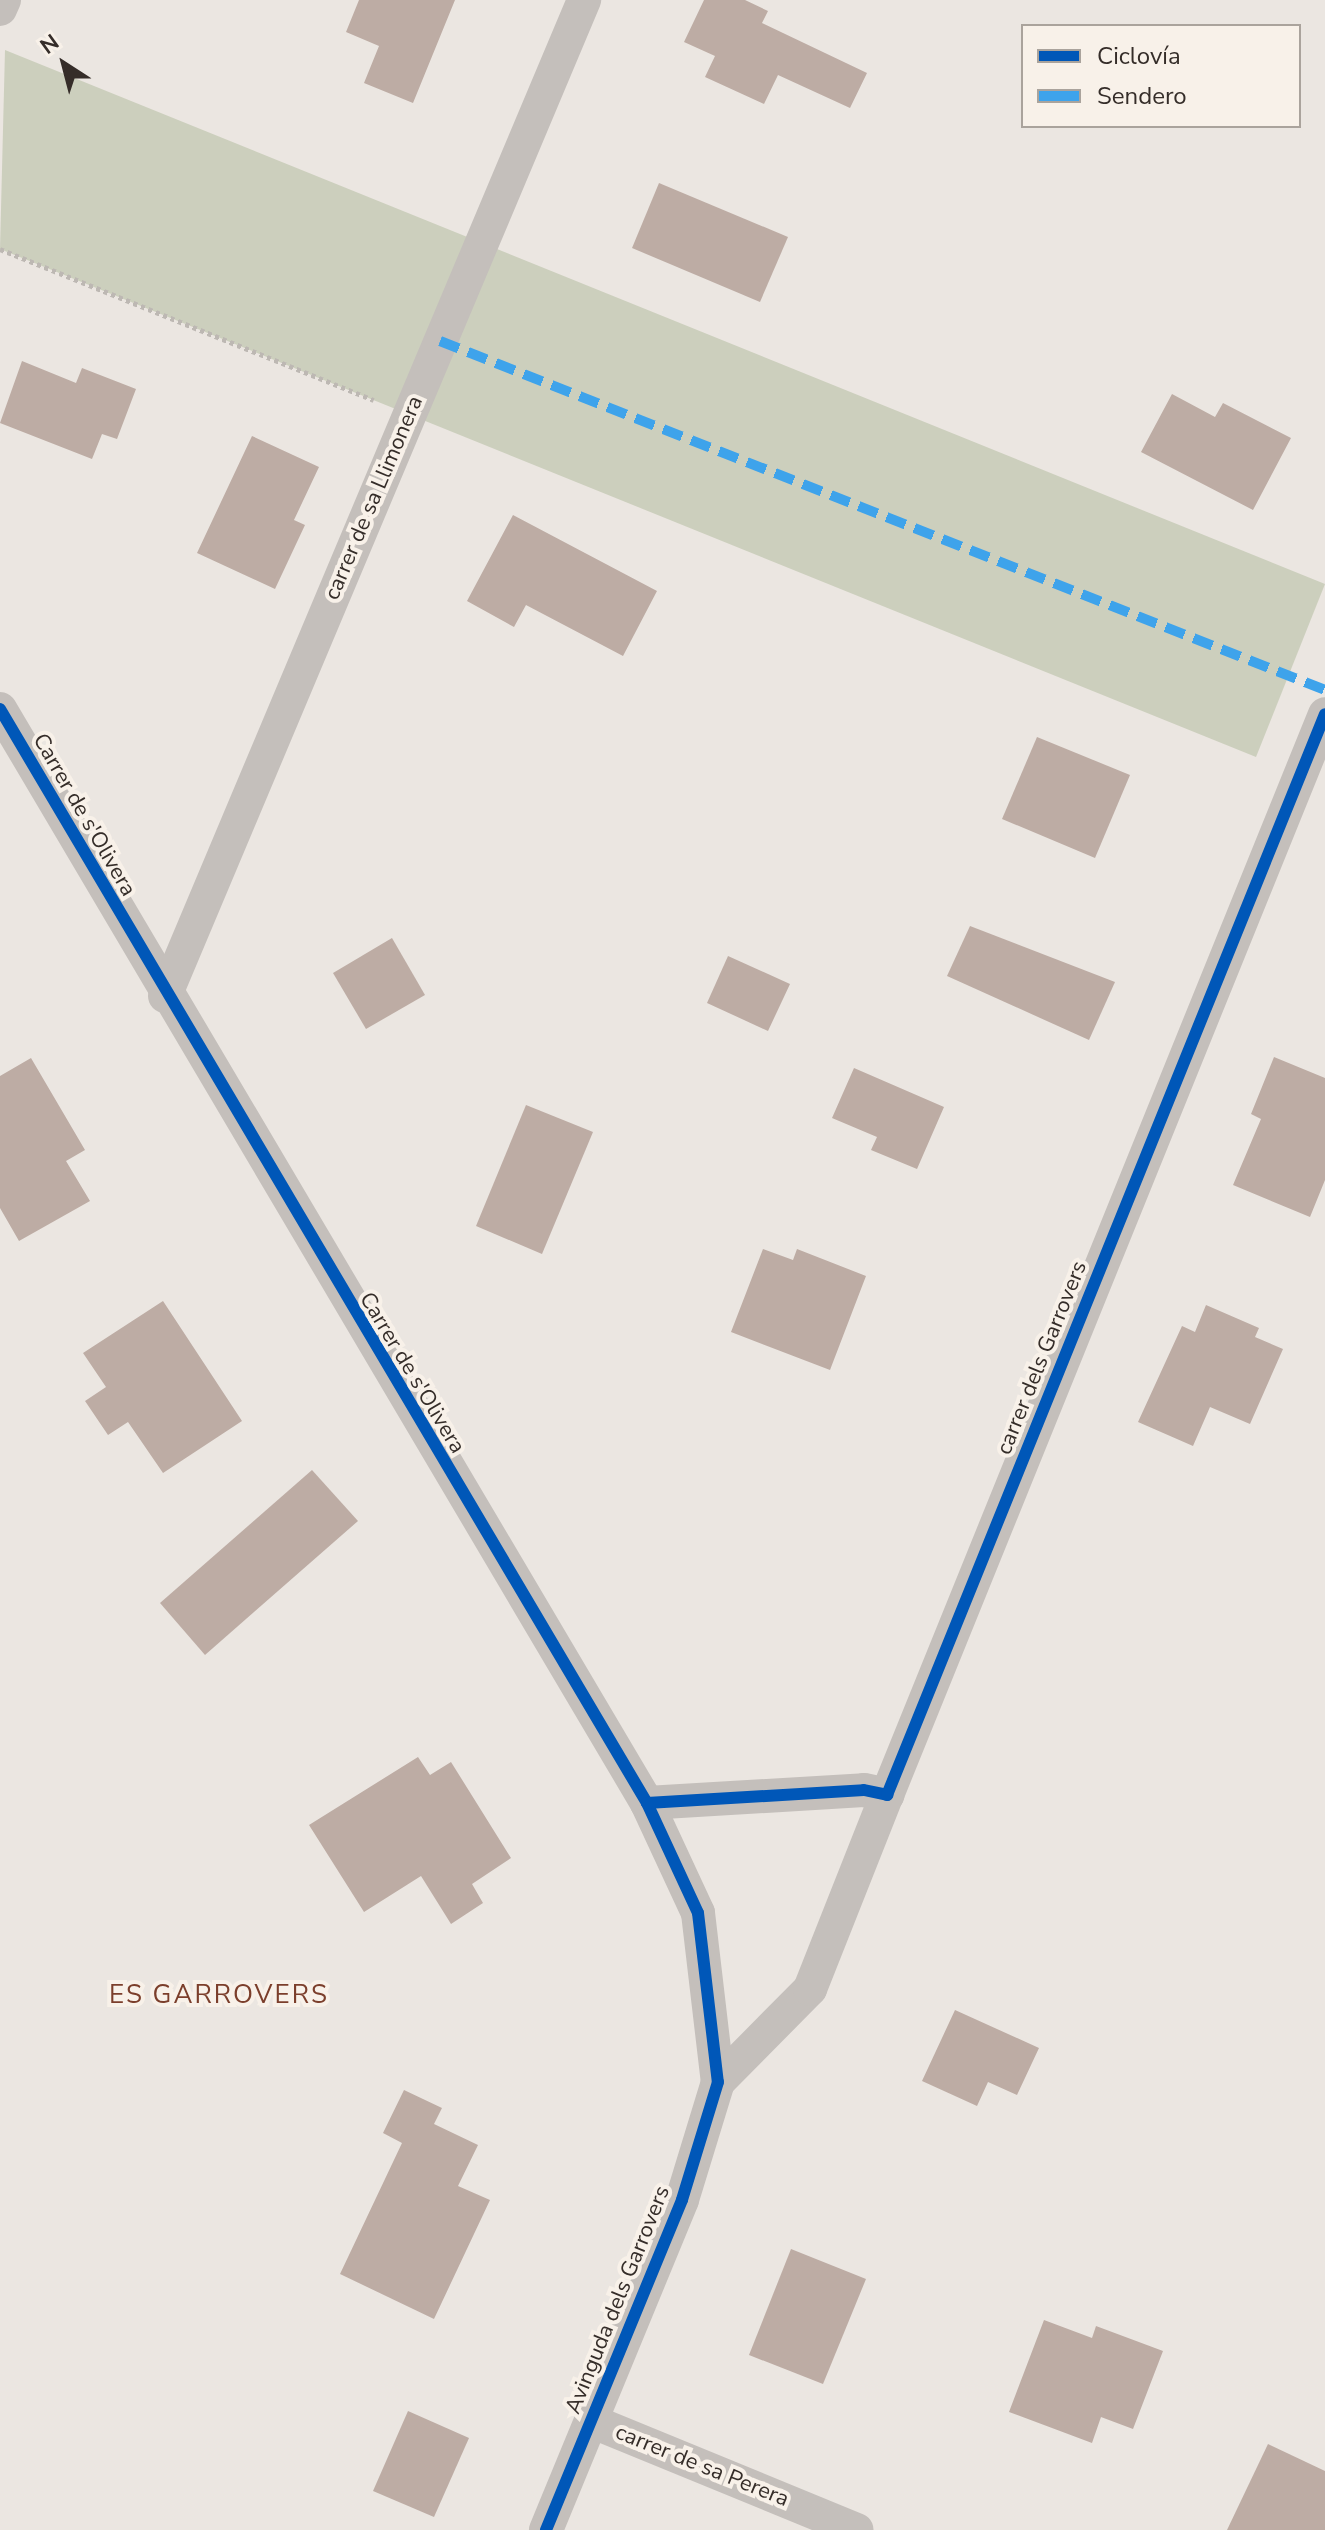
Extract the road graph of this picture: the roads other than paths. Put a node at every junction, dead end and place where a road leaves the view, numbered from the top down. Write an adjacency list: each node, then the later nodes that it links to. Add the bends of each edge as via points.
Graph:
1 (4, 0): 3 (street)
2 (584, 0): 6 (street, carrer de sa Llimonera)
3 (0, 9)
4 (0, 709): 6 (street, Carrer de s'Olivera)
5 (1325, 714): 7 (street, carrer dels Garrovers)
6 (165, 996): 8 (street, Carrer de s'Olivera)
7 (887, 1795): 8 (street, via 864,1790); 9 (street, carrer dels Garrovers, via 810,1989)
8 (647, 1803): 9 (street, Carrer de s'Olivera, via 698,1913)
9 (718, 2082): 10 (street, Avinguda dels Garrovers, via 682,2200)
10 (591, 2421): 11 (street, Avinguda dels Garrovers); 12 (street, carrer de sa Perera)
11 (546, 2530)
12 (857, 2530)

